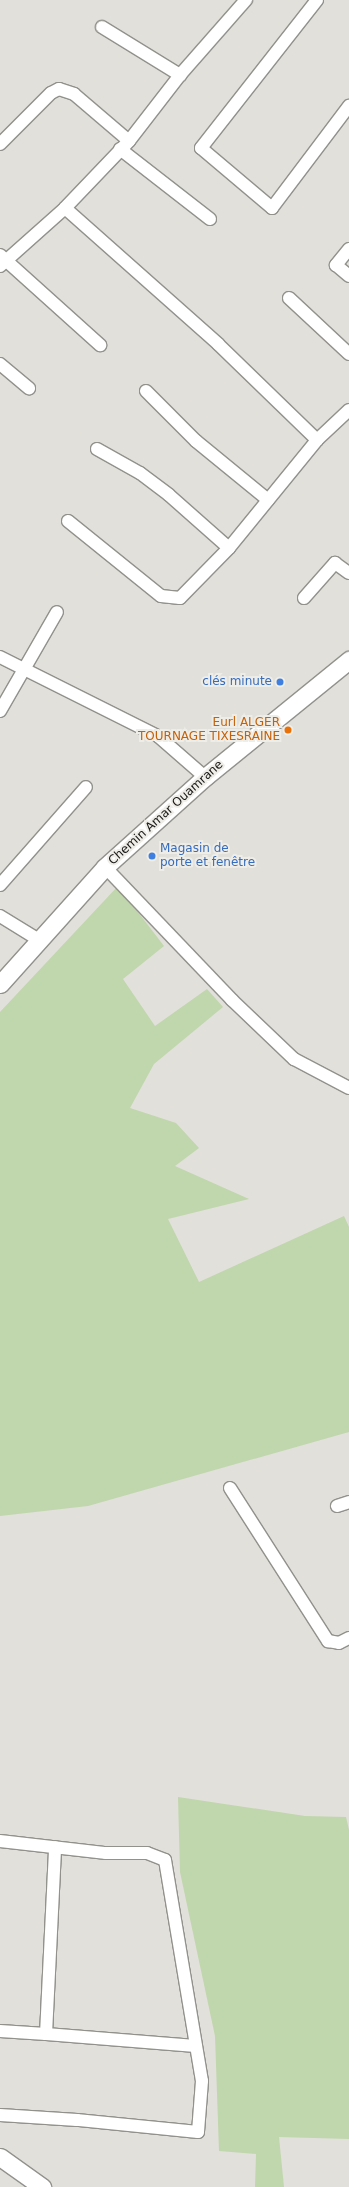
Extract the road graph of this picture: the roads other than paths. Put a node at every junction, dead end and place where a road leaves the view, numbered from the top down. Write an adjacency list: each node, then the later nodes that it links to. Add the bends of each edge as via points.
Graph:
1 (246, 0): 4 (street)
2 (317, 0): 5 (street, via 201,148 272,208)
3 (102, 27): 4 (street)
4 (180, 76): 7 (street)
5 (349, 106)
6 (0, 144): 7 (street, via 51,93 59,89 74,94)
7 (125, 145): 8 (street); 9 (street)
8 (65, 208): 11 (street); 20 (street, via 218,344)
9 (210, 219)
10 (349, 249): 12 (street, via 336,265)
11 (2, 261): 14 (street)
12 (349, 276)
13 (289, 298): 15 (street)
14 (100, 345)
15 (349, 354)
16 (0, 364): 17 (street)
17 (29, 388)
18 (146, 391): 22 (street, via 196,441)
19 (349, 410): 20 (street)
20 (318, 440): 22 (street)
21 (96, 449): 24 (street, via 140,473 169,494)
22 (268, 500): 24 (street)
23 (68, 521): 24 (street, via 161,596 180,598)
24 (229, 548)
25 (349, 573): 26 (street, via 335,563)
26 (304, 598)
27 (57, 612): 30 (street)
28 (0, 657): 30 (street)
29 (349, 660): 32 (main road, Chemin Amar Ouamrane)
30 (24, 671): 31 (street); 32 (street, via 158,736)
31 (0, 711)
32 (205, 777): 34 (main road, Chemin Amar Ouamrane)
33 (86, 787): 35 (street)
34 (105, 867): 37 (main road, Chemin Amar Ouamrane); 39 (street, via 232,1000 294,1059)
35 (0, 885)
36 (0, 916): 37 (street)
37 (39, 940): 38 (main road, Chemin Amar Ouamrane)
38 (0, 984)
39 (349, 1088)
40 (230, 1488): 43 (street, via 328,1641 339,1643)
41 (349, 1502): 42 (street)
42 (337, 1506)
43 (349, 1638)
44 (0, 1841): 45 (street)
45 (55, 1848): 47 (street); 48 (street, via 106,1853 147,1853 165,1860)
46 (0, 2031): 47 (street)
47 (46, 2034): 48 (street)
48 (196, 2046): 49 (street, via 202,2081 198,2132)
49 (0, 2115)
50 (0, 2158): 51 (main road)
51 (42, 2187)

